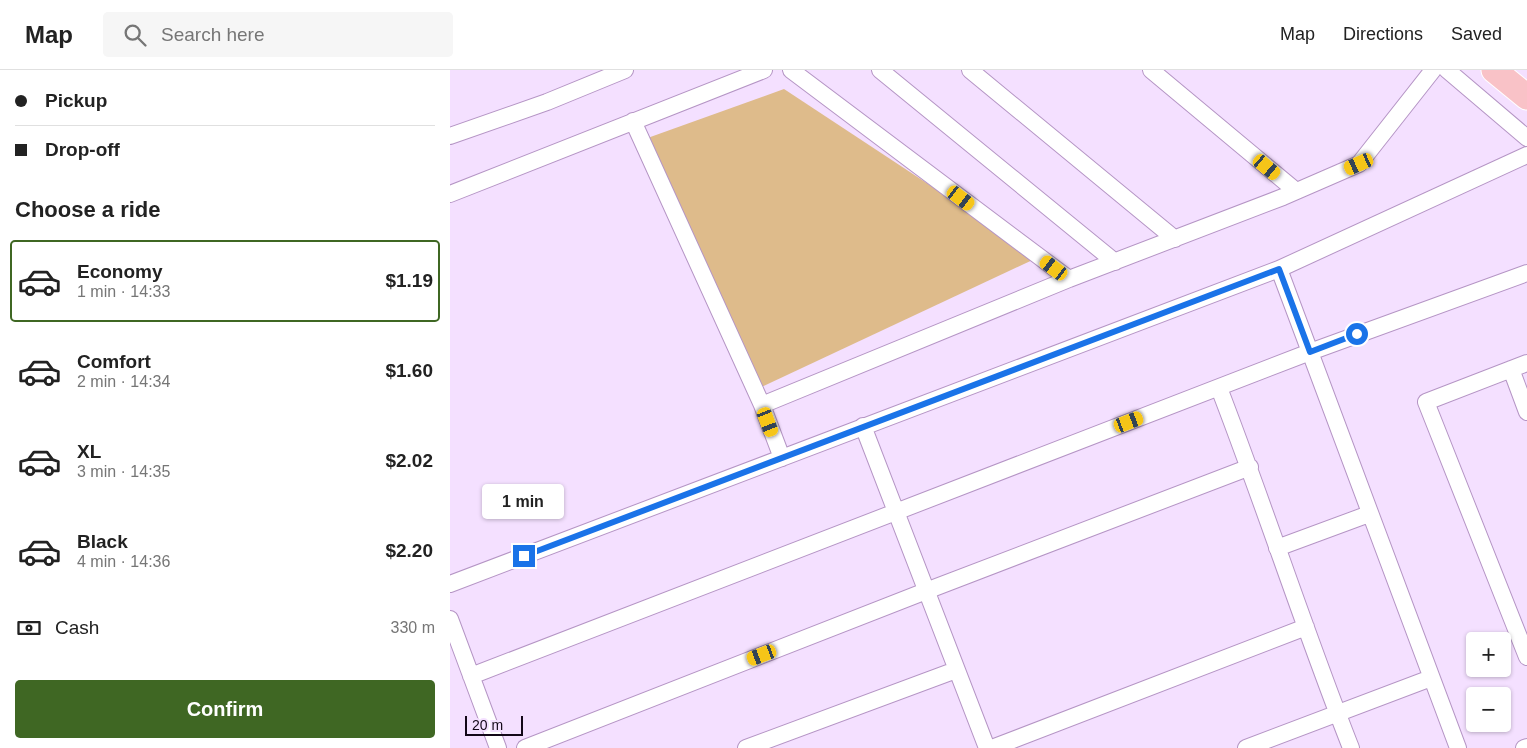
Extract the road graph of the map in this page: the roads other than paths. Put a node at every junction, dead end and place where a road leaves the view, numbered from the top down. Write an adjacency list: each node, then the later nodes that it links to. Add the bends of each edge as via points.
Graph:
1 (624, 70): 12 (street, via 547,102)
2 (764, 70): 11 (street)
3 (791, 70): 21 (street)
4 (880, 70): 18 (street)
5 (970, 70): 17 (street)
6 (1151, 70): 15 (street)
7 (1433, 70): 15 (street, via 1359,164)
8 (1447, 70): 13 (street)
9 (1494, 70): 10 (main road)
10 (1527, 97)
11 (633, 121): 16 (street); 26 (street)
12 (450, 136)
13 (1527, 138)
14 (1527, 155): 19 (street)
15 (1296, 192): 17 (street)
16 (450, 194)
17 (1175, 239): 18 (street)
18 (1115, 262): 21 (street)
19 (1279, 269): 22 (street); 28 (street)
20 (1527, 272): 22 (street)
21 (1069, 279): 26 (street)
22 (1310, 352): 25 (street); 32 (street)
23 (1527, 363): 24 (street)
24 (1511, 369): 27 (street); 38 (street, via 1426,402)
25 (1219, 388): 30 (street); 31 (street)
26 (762, 405): 29 (street)
27 (1527, 412)
28 (863, 426): 29 (street); 31 (street)
29 (782, 458): 34 (street)
30 (1250, 467): 33 (street); 35 (street)
31 (895, 512): 35 (street); 40 (street)
32 (1369, 514): 33 (street); 41 (street)
33 (1277, 548): 37 (street)
34 (450, 584)
35 (926, 591): 39 (street); 45 (street)
36 (450, 619): 40 (street)
37 (1306, 627): 42 (street); 48 (street)
38 (1526, 650)
39 (956, 670): 46 (street); 47 (street)
40 (471, 676): 44 (street)
41 (1431, 678): 42 (street); 51 (street)
42 (1337, 712): 49 (street); 50 (street)
43 (1527, 747): 52 (street)
44 (498, 748)
45 (525, 748)
46 (746, 748)
47 (987, 748)
48 (992, 748)
49 (1246, 748)
50 (1351, 748)
51 (1458, 748)
52 (1524, 748)

